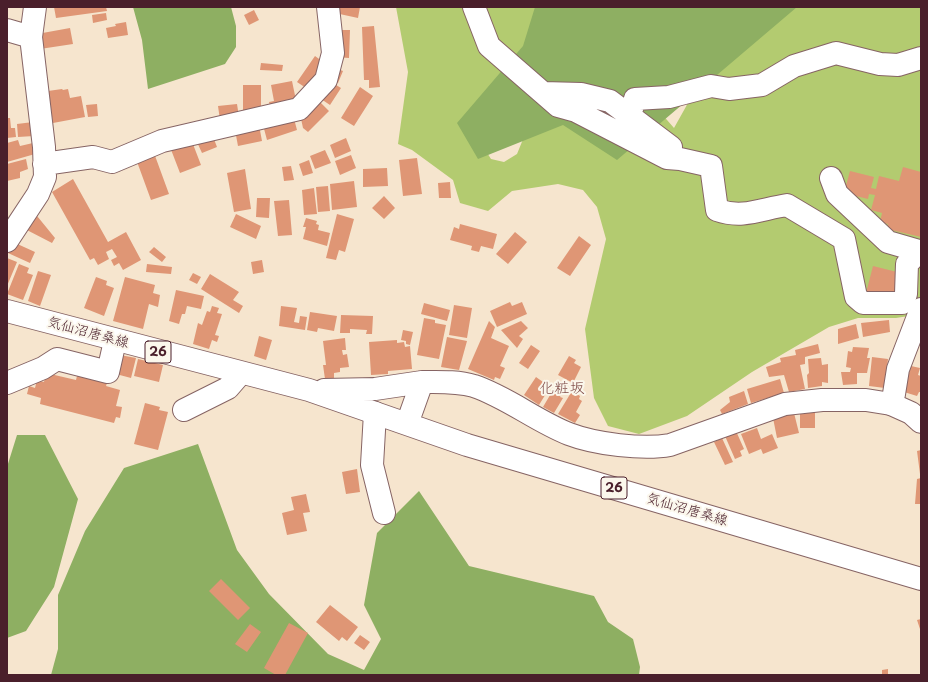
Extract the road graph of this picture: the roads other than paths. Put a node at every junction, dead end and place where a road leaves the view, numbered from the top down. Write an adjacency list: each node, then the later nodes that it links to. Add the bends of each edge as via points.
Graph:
1 (35, 7): 5 (main road)
2 (328, 7): 10 (main road, via 333,53 326,80 299,108 162,141 112,162 94,157)
3 (474, 7): 7 (main road, via 489,46)
4 (7, 30): 5 (main road)
5 (31, 38): 10 (main road)
6 (921, 58): 8 (main road, via 898,64 880,64 836,53 794,66 762,85 729,89 711,86 669,97 635,99)
7 (543, 93): 8 (main road, via 581,94 610,101); 9 (main road, via 558,106 576,111)
8 (630, 115): 9 (main road, via 671,147)
9 (667, 158): 14 (main road, via 711,166 717,210 728,214 753,214 787,205 844,239 856,297 863,303 902,302)
10 (44, 164): 12 (main road, via 45,177 38,194)
11 (831, 178): 13 (main road, via 838,194 888,242)
12 (8, 236)
13 (920, 251): 14 (main road, via 908,264)
14 (914, 287)
15 (921, 309): 23 (main road, via 898,369)
16 (7, 311): 17 (main road, 気仙沼唐桑線 / 26)
17 (115, 341): 19 (main road, 気仙沼唐桑線 / 26); 21 (main road, via 108,372 57,359 43,368)
18 (921, 345): 23 (main road, via 912,358 902,388)
19 (241, 373): 22 (main road, 気仙沼唐桑線 / 26); 24 (main road, via 228,388)
20 (422, 382): 22 (main road, 気仙沼唐桑線 / 26, via 375,389); 23 (main road, 気仙沼唐桑線 / 26, via 449,382 472,386 496,395 569,434 597,441 656,448 670,446 785,404 822,400); 27 (main road)
21 (7, 383)
22 (309, 390): 25 (main road, 気仙沼唐桑線 / 26)
23 (892, 399): 26 (main road, 気仙沼唐桑線 / 26)
24 (184, 410)
25 (375, 413): 27 (main road, 気仙沼唐桑線 / 26); 28 (main road, via 372,465)
26 (921, 422)
27 (407, 424): 29 (main road, 気仙沼唐桑線 / 26, via 467,445)
28 (384, 512)
29 (921, 579)

